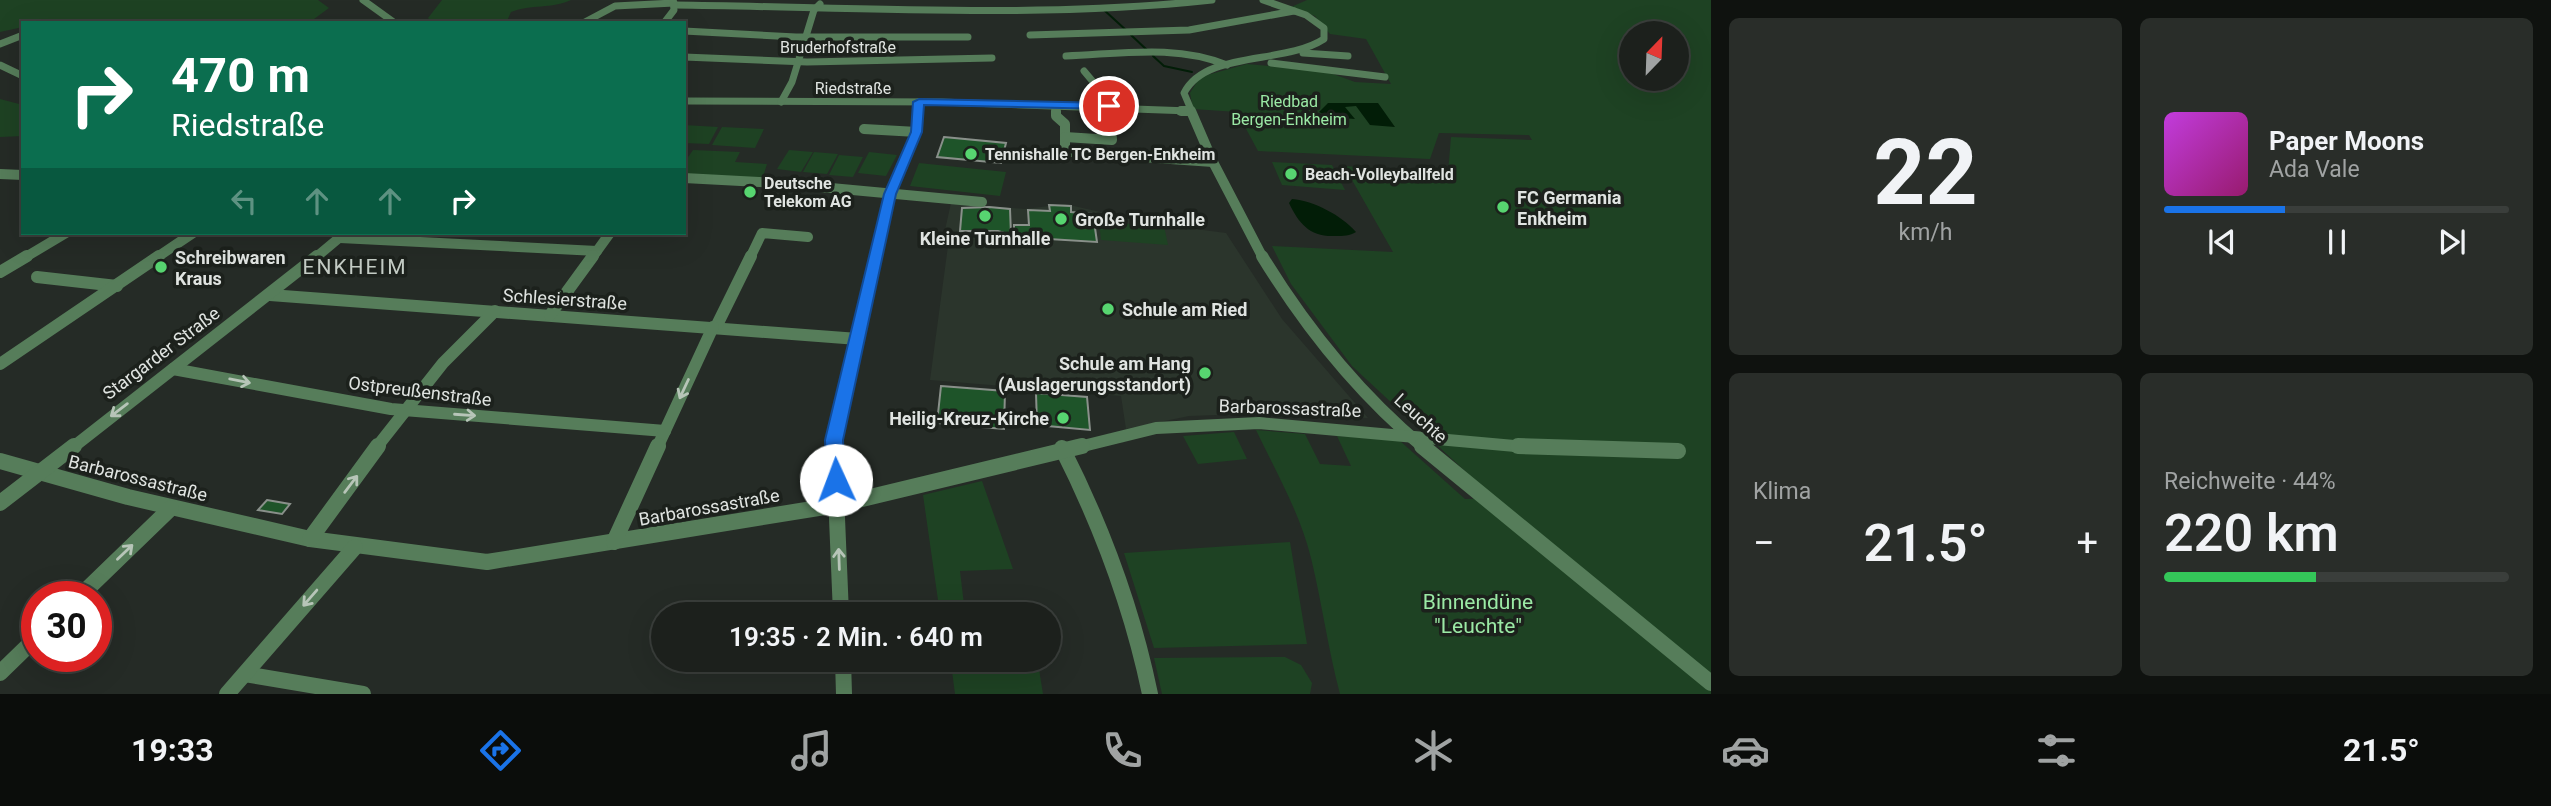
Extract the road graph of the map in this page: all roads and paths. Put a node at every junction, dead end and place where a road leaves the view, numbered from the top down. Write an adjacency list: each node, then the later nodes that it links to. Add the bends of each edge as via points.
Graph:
1 (363, 0): 8 (street)
2 (830, 0): 6 (street)
3 (1212, 0): 6 (street, via 1158,6 1016,9)
4 (1263, 0): 7 (street)
5 (674, 3): 6 (street); 9 (street, via 632,1); 10 (street)
6 (816, 7): 14 (street)
7 (1296, 10): 12 (street, via 1189,30); 17 (street, via 1318,22 1326,33 1318,44)
8 (393, 21)
9 (586, 21)
10 (665, 21)
11 (686, 31): 14 (street)
12 (1030, 35)
13 (21, 36): 16 (street)
14 (804, 37): 15 (street); 22 (street)
15 (968, 37)
16 (0, 44)
17 (1300, 52): 19 (street); 23 (street)
18 (1066, 56): 25 (street, via 1188,54)
19 (1348, 56)
20 (686, 57): 22 (street, Bruderhofstraße)
21 (992, 58): 22 (street, Bruderhofstraße)
22 (796, 62): 30 (street)
23 (1246, 62): 25 (street); 28 (street, via 1323,66)
24 (0, 65): 27 (street)
25 (1227, 65): 34 (street, via 1189,81 1184,93)
26 (1084, 71): 33 (street)
27 (21, 75)
28 (1385, 77)
29 (686, 101): 30 (street, Riedstraße)
30 (781, 102): 31 (street, Riedstraße)
31 (919, 102): 32 (street, Riedstraße); 37 (street)
32 (1057, 104): 33 (street, Riedstraße); 38 (street, via 1056,116 1065,124)
33 (1109, 106): 34 (street, Riedstraße)
34 (1190, 111): 39 (street, Leuchte)
35 (1111, 127): 38 (street, via 1112,140)
36 (864, 130): 37 (street)
37 (916, 132): 43 (street)
38 (1065, 137): 39 (street, via 1066,149 1074,153)
39 (1213, 162): 63 (street, Leuchte, via 1252,240 1296,311 1361,388)
40 (0, 174): 41 (street)
41 (21, 175)
42 (686, 178): 43 (street)
43 (890, 194): 44 (street); 58 (street)
44 (982, 202)
45 (63, 235): 51 (street)
46 (190, 235): 53 (street)
47 (342, 235): 50 (street); 54 (street, Stargarder Straße)
48 (609, 235): 50 (street)
49 (808, 237): 57 (street, via 762,233)
50 (597, 251): 56 (street)
51 (0, 272)
52 (37, 276): 53 (street)
53 (117, 286): 59 (street)
54 (270, 295): 55 (street, Schlesierstraße); 60 (street, Stargarder Straße)
55 (495, 311): 56 (street, Schlesierstraße); 61 (street, via 448,355)
56 (550, 315): 57 (street, Schlesierstraße)
57 (715, 327): 58 (street, Schlesierstraße); 62 (street, one-way to 62)
58 (858, 339): 69 (street, via 834,440)
59 (0, 364)
60 (173, 369): 61 (street, Ostpreußenstraße, one-way to 61); 67 (street, Stargarder Straße, one-way to 67)
61 (405, 410): 62 (street, Ostpreußenstraße, one-way to 62); 71 (street, one-way to 61)
62 (665, 431): 72 (street)
63 (1409, 435): 64 (street, Barbarossastraße, via 1243,422 1156,428); 65 (street, Barbarossastraße, via 1554,449); 80 (street, Leuchte)
64 (1062, 448): 69 (street, Barbarossastraße); 84 (street, via 1094,509)
65 (1678, 451)
66 (0, 461): 67 (street, Barbarossastraße)
67 (37, 472): 68 (street, Stargarder Straße); 70 (street, Barbarossastraße)
68 (0, 503)
69 (837, 505): 72 (street, Barbarossastraße); 75 (street, one-way to 69)
70 (171, 508): 71 (street, Barbarossastraße); 74 (street, one-way to 70)
71 (310, 539): 73 (street, Barbarossastraße)
72 (614, 542): 73 (street, Barbarossastraße, via 487,562)
73 (355, 547): 79 (street, one-way to 79)
74 (96, 581)
75 (841, 602)
76 (21, 653): 78 (street)
77 (843, 672): 83 (street)
78 (0, 673)
79 (245, 674): 81 (street); 82 (street)
80 (1711, 683)
81 (227, 694)
82 (363, 694)
83 (844, 694)
84 (1150, 694)

